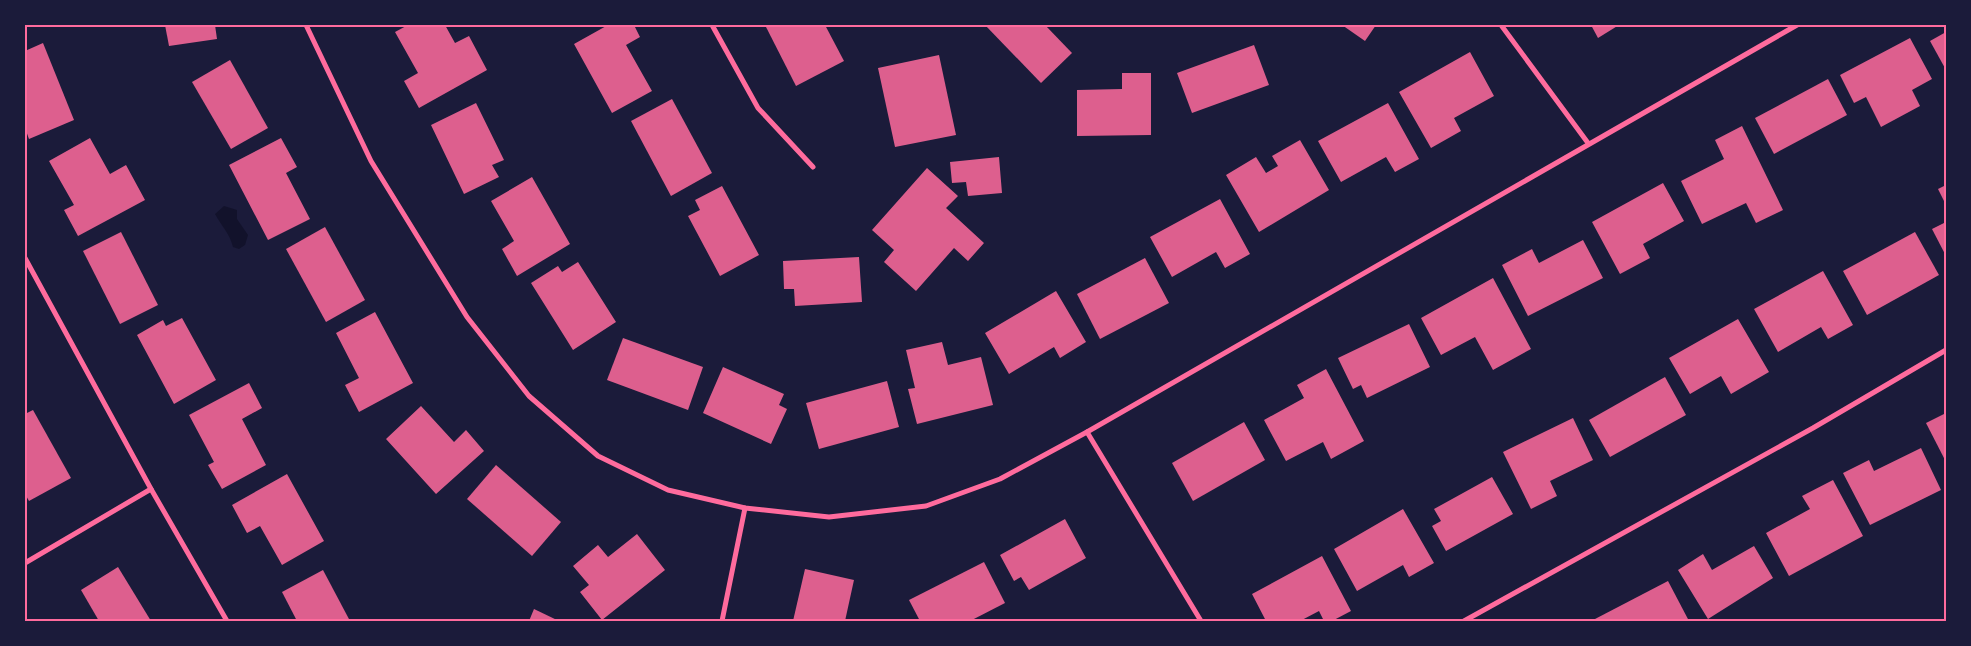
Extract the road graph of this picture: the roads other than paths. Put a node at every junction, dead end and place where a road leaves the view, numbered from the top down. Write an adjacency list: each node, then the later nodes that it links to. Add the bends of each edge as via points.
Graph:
1 (306, 25): 11 (street, via 371,161 467,317 529,396 598,456 668,490)
2 (712, 25): 6 (street, via 758,108)
3 (1501, 25): 5 (street)
4 (1797, 25): 5 (street)
5 (1588, 143): 9 (street)
6 (813, 167)
7 (25, 258): 10 (street)
8 (1946, 350): 16 (street, via 1813,428)
9 (1087, 432): 11 (street, via 1000,479 926,506 829,517); 15 (street)
10 (151, 489): 12 (street); 13 (street)
11 (745, 508): 14 (street)
12 (25, 563)
13 (227, 621)
14 (722, 621)
15 (1201, 621)
16 (1464, 621)

